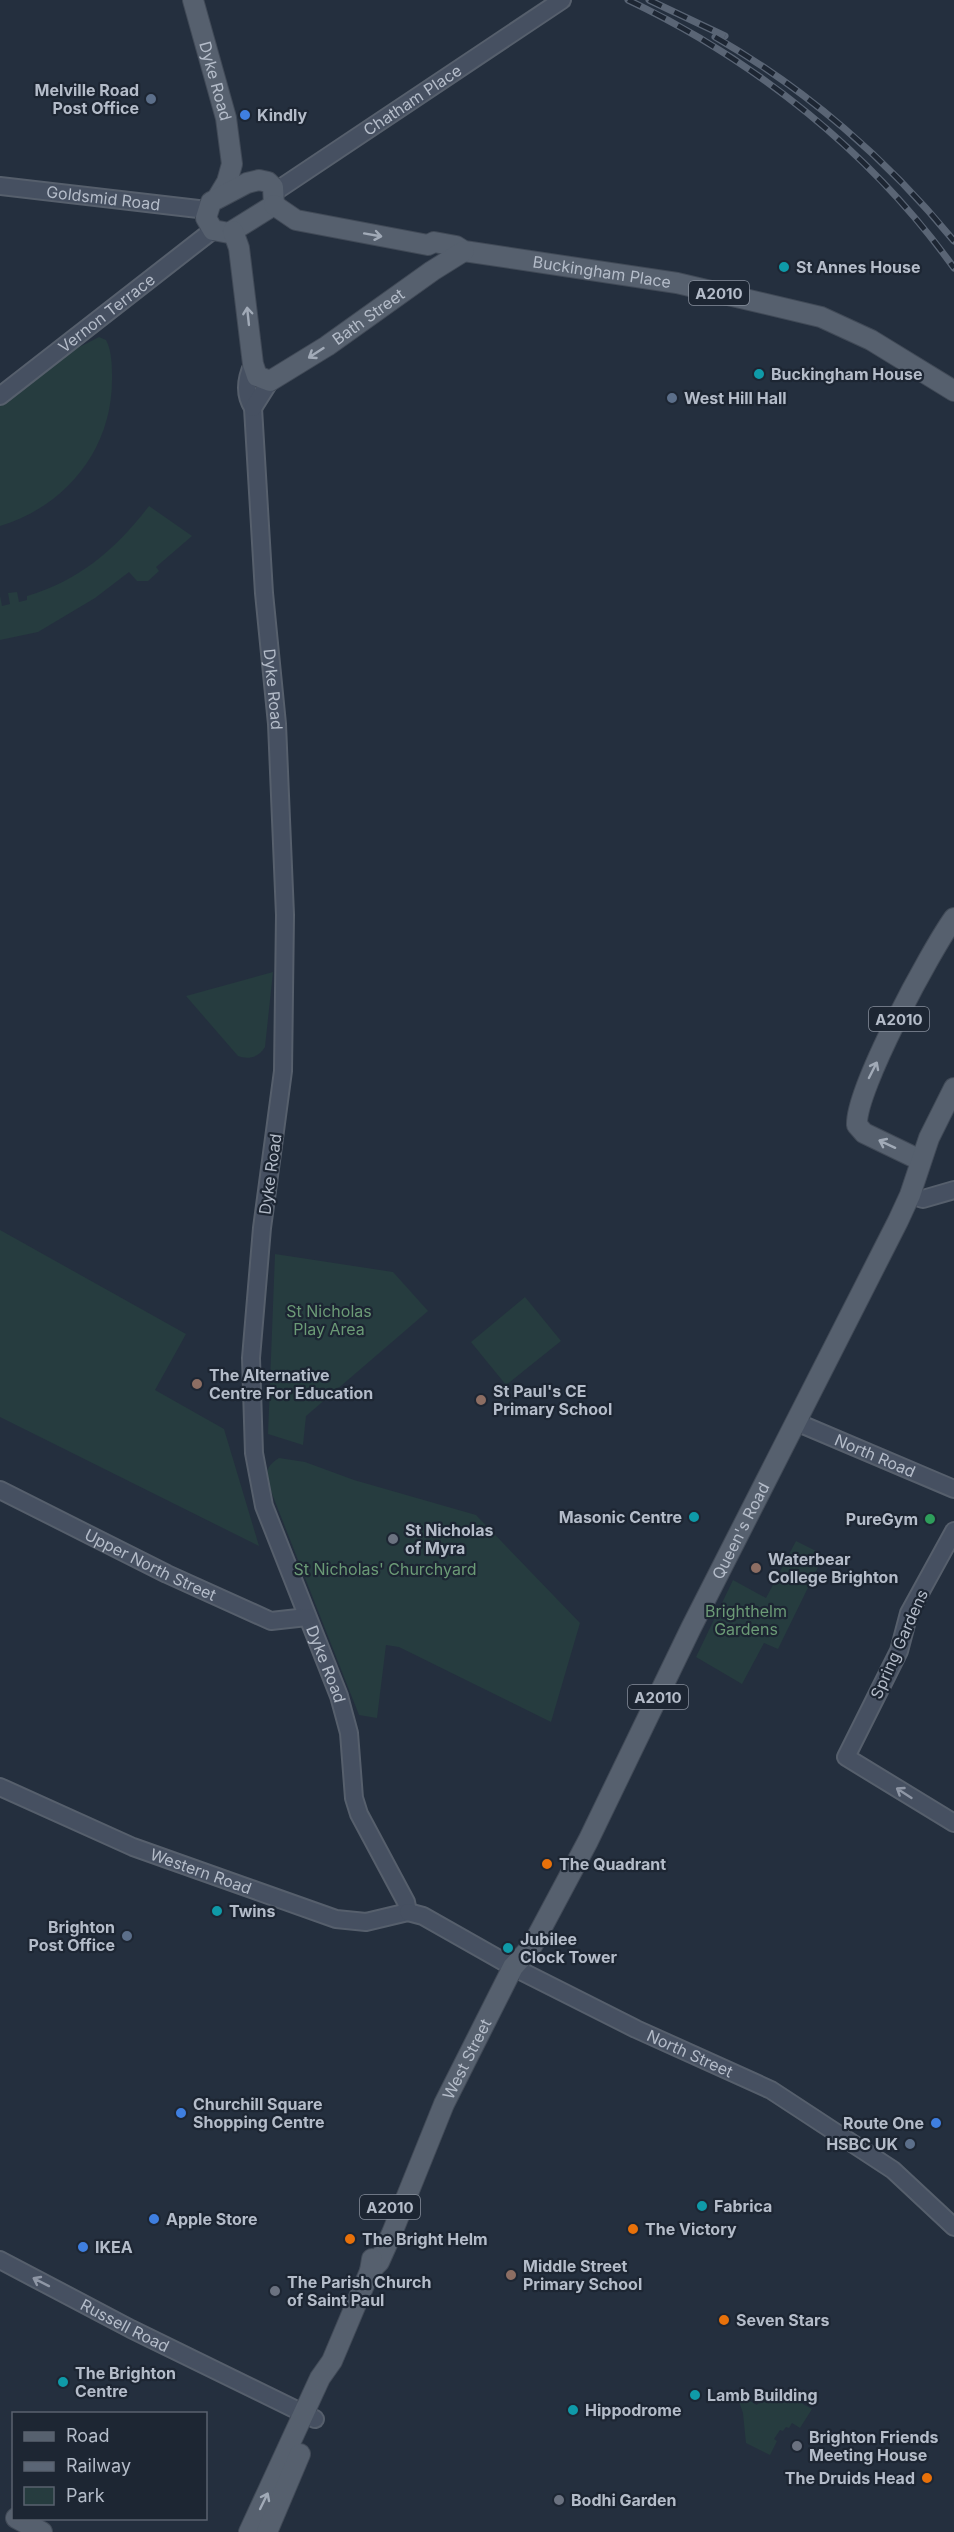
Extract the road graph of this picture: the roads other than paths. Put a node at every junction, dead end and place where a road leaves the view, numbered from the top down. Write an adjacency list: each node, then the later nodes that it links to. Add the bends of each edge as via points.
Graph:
1 (193, 0): 3 (main road, Dyke Road, via 226,118)
2 (555, 4): 6 (street, Chatham Place)
3 (232, 164): 4 (main road); 7 (main road, Dyke Road, via 227,182)
4 (252, 181): 6 (main road, via 264,180); 7 (main road)
5 (0, 186): 7 (street, Goldsmid Road)
6 (275, 198): 9 (main road); 10 (main road, Buckingham Place / A2010, one-way to 10, via 296,220)
7 (212, 204): 8 (main road, via 206,218)
8 (213, 230): 9 (main road); 16 (street, Vernon Terrace)
9 (233, 231): 13 (main road, Dyke Road, one-way to 9, via 243,268)
10 (428, 245): 11 (main road, Buckingham Place / A2010, via 434,242); 12 (main road, via 435,258)
11 (464, 251): 12 (main road, Bath Street); 15 (main road, Buckingham Place / A2010, via 677,284 821,317 871,340)
12 (432, 271): 14 (main road, Bath Street, one-way to 14, via 327,346)
13 (253, 364): 14 (main road, via 257,376); 17 (street, Dyke Road, via 247,376 248,399)
14 (270, 381): 17 (street)
15 (954, 391)
16 (0, 396)
17 (253, 408): 27 (street, Dyke Road, via 264,593 277,724 285,915 283,1071 262,1228 251,1358 254,1453 264,1506)
18 (954, 918): 20 (main road, A2010, one-way to 18, via 873,1138 857,1125 857,1110 868,1079)
19 (954, 1088): 20 (main road, Queen's Road / A2010)
20 (920, 1160): 22 (main road, Queen's Road / A2010)
21 (954, 1190): 22 (street, via 923,1199)
22 (910, 1195): 23 (main road, Queen's Road / A2010)
23 (796, 1422): 24 (street, North Road); 31 (main road, Queen's Road / A2010, via 588,1841 532,1946)
24 (954, 1489)
25 (0, 1490): 27 (street, Upper North Street, via 271,1621)
26 (954, 1532): 29 (street, Spring Gardens, one-way to 26, via 846,1757 899,1651 909,1613)
27 (307, 1617): 30 (street, Dyke Road, via 339,1696 349,1733 358,1814)
28 (0, 1787): 30 (street, Western Road, via 133,1847 336,1918 366,1922)
29 (954, 1823)
30 (408, 1912): 31 (street, North Street, via 439,1924)
31 (513, 1967): 32 (street, North Street, via 636,2029 771,2090 893,2170); 34 (main road, West Street / A2010, via 424,2151 413,2161 391,2206 372,2253 370,2271 332,2361 320,2378)
32 (954, 2227)
33 (0, 2260): 34 (street, Russell Road, one-way to 33)
34 (310, 2416): 35 (main road, West Street / A2010)
35 (285, 2473): 38 (main road, West Street / A2010, one-way to 35); 39 (main road, West Street / A2010)
36 (19, 2520): 37 (main road)
37 (42, 2532)
38 (249, 2532)
39 (267, 2532)

